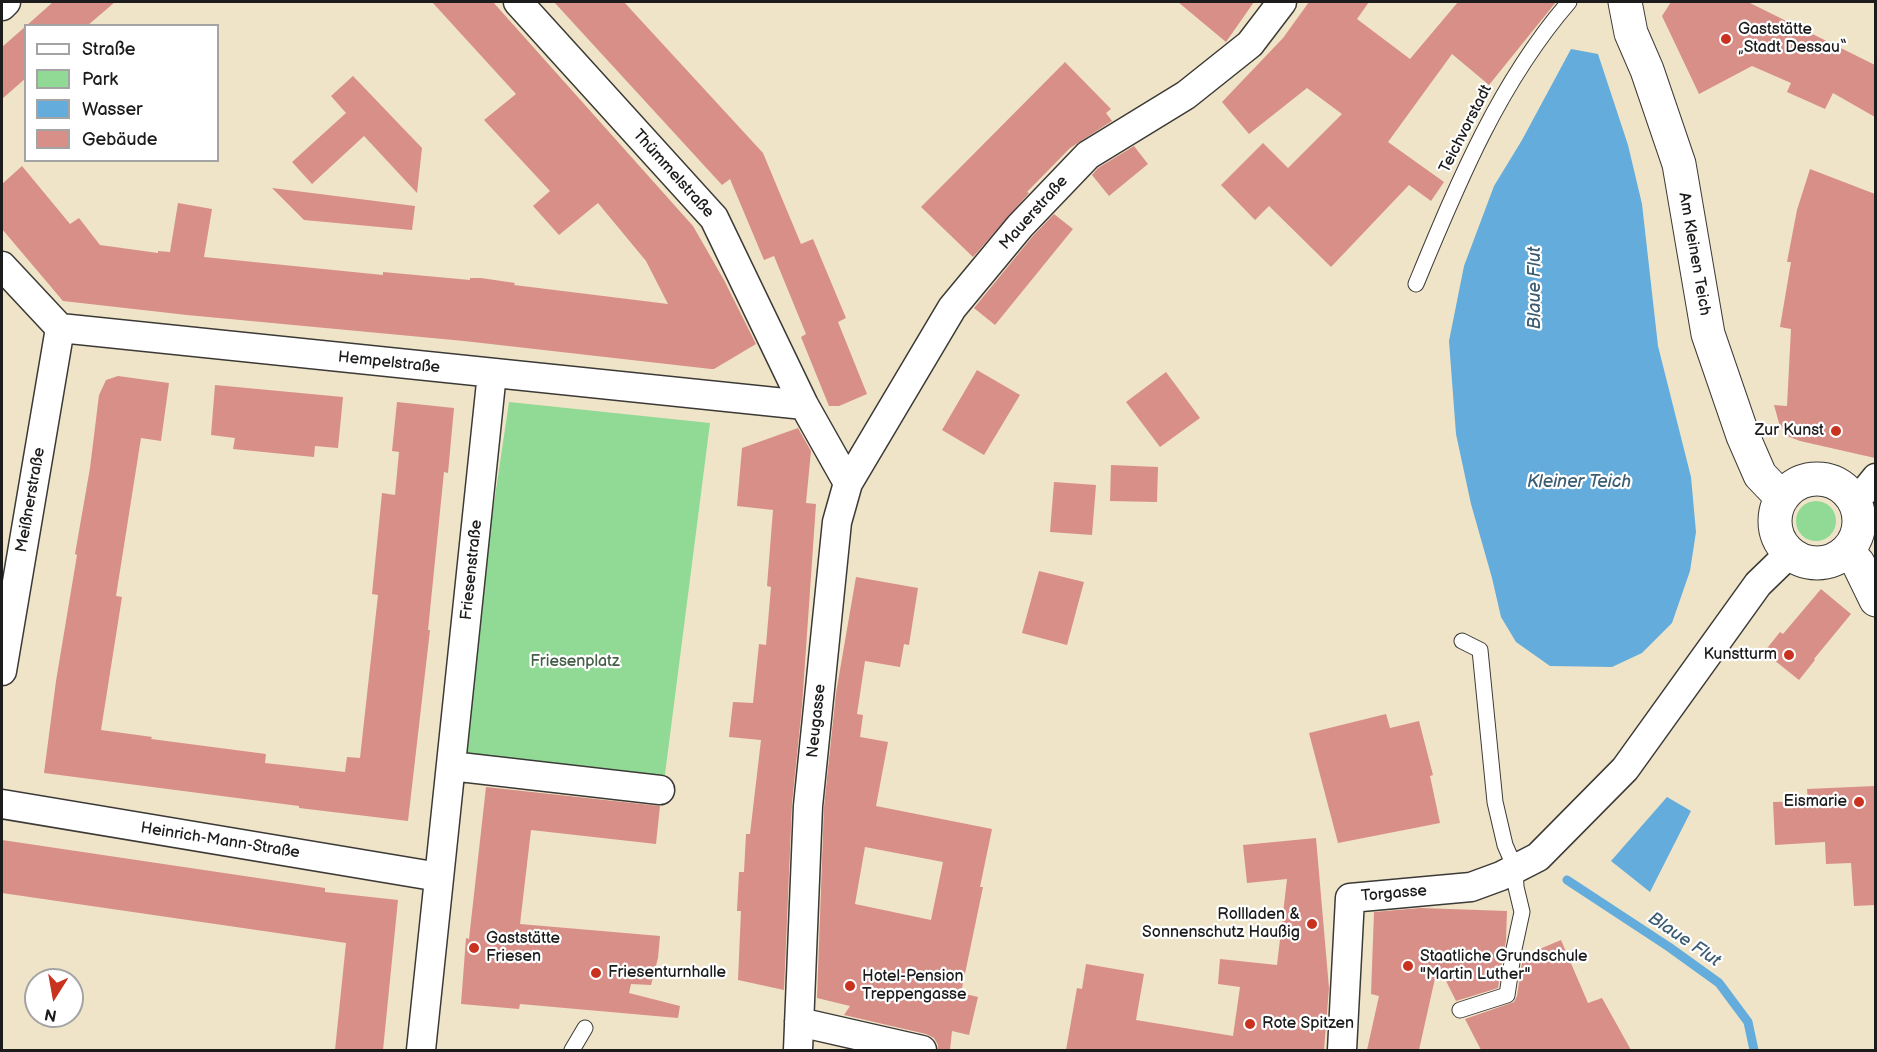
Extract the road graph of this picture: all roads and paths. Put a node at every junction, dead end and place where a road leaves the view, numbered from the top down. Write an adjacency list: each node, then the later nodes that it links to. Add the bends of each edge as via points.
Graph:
1 (6, 2): 6 (street)
2 (518, 2): 11 (street, Thümmelstraße, via 714,218)
3 (1282, 2): 12 (street, Mauerstraße, via 1250,44 1186,94 1088,155 1020,226 952,308)
4 (1569, 2): 8 (lane, Teichvorstadt, via 1515,75 1480,136)
5 (1625, 2): 14 (street, Am Kleinen Teich, via 1631,33 1679,164 1708,334 1760,475)
6 (2, 6)
7 (2, 266): 9 (street)
8 (1416, 284)
9 (60, 328): 10 (street, Hempelstraße); 19 (street, Meißnerstraße)
10 (492, 373): 11 (street, Hempelstraße); 20 (street, Friesenstraße)
11 (804, 405): 12 (street)
12 (848, 483): 26 (street, Neugasse, via 837,522 808,806)
13 (1864, 488): 14 (street, via 1847,490 1827,480 1814,479 1802,482); 15 (street, via 1856,539)
14 (1782, 498): 16 (street, via 1775,521 1782,544)
15 (1848, 552): 16 (street, via 1827,562 1814,563); 17 (street, via 1858,562)
16 (1790, 553): 23 (street, via 1758,584 1625,769 1538,857)
17 (1875, 600)
18 (1462, 640): 23 (lane, via 1480,650 1495,802)
19 (2, 671)
20 (451, 766): 21 (street); 24 (street, Friesenstraße)
21 (660, 790)
22 (2, 804): 24 (street, Heinrich-Mann-Straße)
23 (1515, 868): 25 (lane, via 1522,912 1507,995); 32 (street, Torgasse, via 1471,887 1350,898)
24 (439, 877): 28 (street, Friesenstraße)
25 (1460, 1010)
26 (799, 1022): 30 (street, Neugasse); 31 (street)
27 (585, 1028): 29 (lane)
28 (421, 1050)
29 (572, 1050)
30 (798, 1050)
31 (922, 1050)
32 (1342, 1050)

